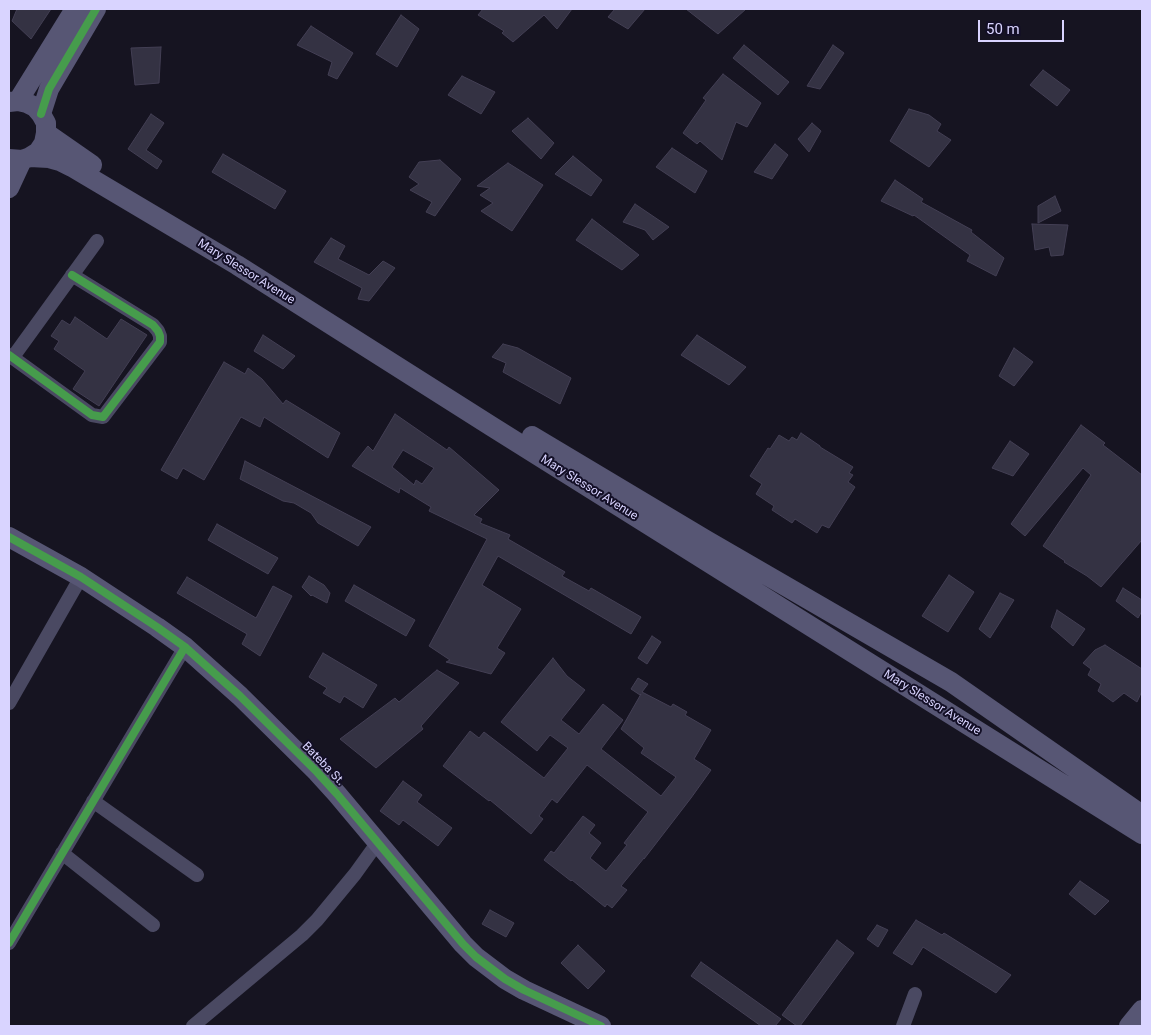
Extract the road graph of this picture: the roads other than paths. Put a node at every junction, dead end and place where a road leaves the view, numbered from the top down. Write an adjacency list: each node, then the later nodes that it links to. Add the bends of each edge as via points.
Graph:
1 (75, 9): 3 (main road)
2 (96, 9): 4 (main road, via 49,89)
3 (14, 102): 4 (main road, via 27,103)
4 (41, 114): 5 (main road, via 46,123)
5 (46, 134): 6 (main road, via 38,152); 16 (main road, Mary Slessor Avenue, via 443,383 951,682)
6 (20, 159): 7 (main road); 17 (main road, Mary Slessor Avenue, via 60,161 236,265)
7 (9, 188)
8 (97, 240): 9 (street)
9 (72, 275): 10 (street); 10 (street, via 153,326 160,336 160,342 104,417 92,416)
10 (11, 356)
11 (9, 537): 12 (main road, Bateba St.)
12 (81, 577): 13 (main road, Bateba St.); 14 (street)
13 (185, 648): 15 (street); 18 (main road, Bateba St., via 240,696 317,772)
14 (9, 703)
15 (93, 801): 19 (street); 20 (street)
16 (1141, 811)
17 (1142, 834)
18 (378, 842): 25 (street, via 302,936); 26 (main road, Bateba St., via 463,944 490,968 524,990)
19 (62, 853): 21 (street); 22 (street)
20 (198, 875)
21 (153, 925)
22 (9, 943)
23 (915, 994): 27 (street)
24 (1142, 1010): 28 (main road)
25 (193, 1026)
26 (600, 1026)
27 (903, 1026)
28 (1129, 1026)

